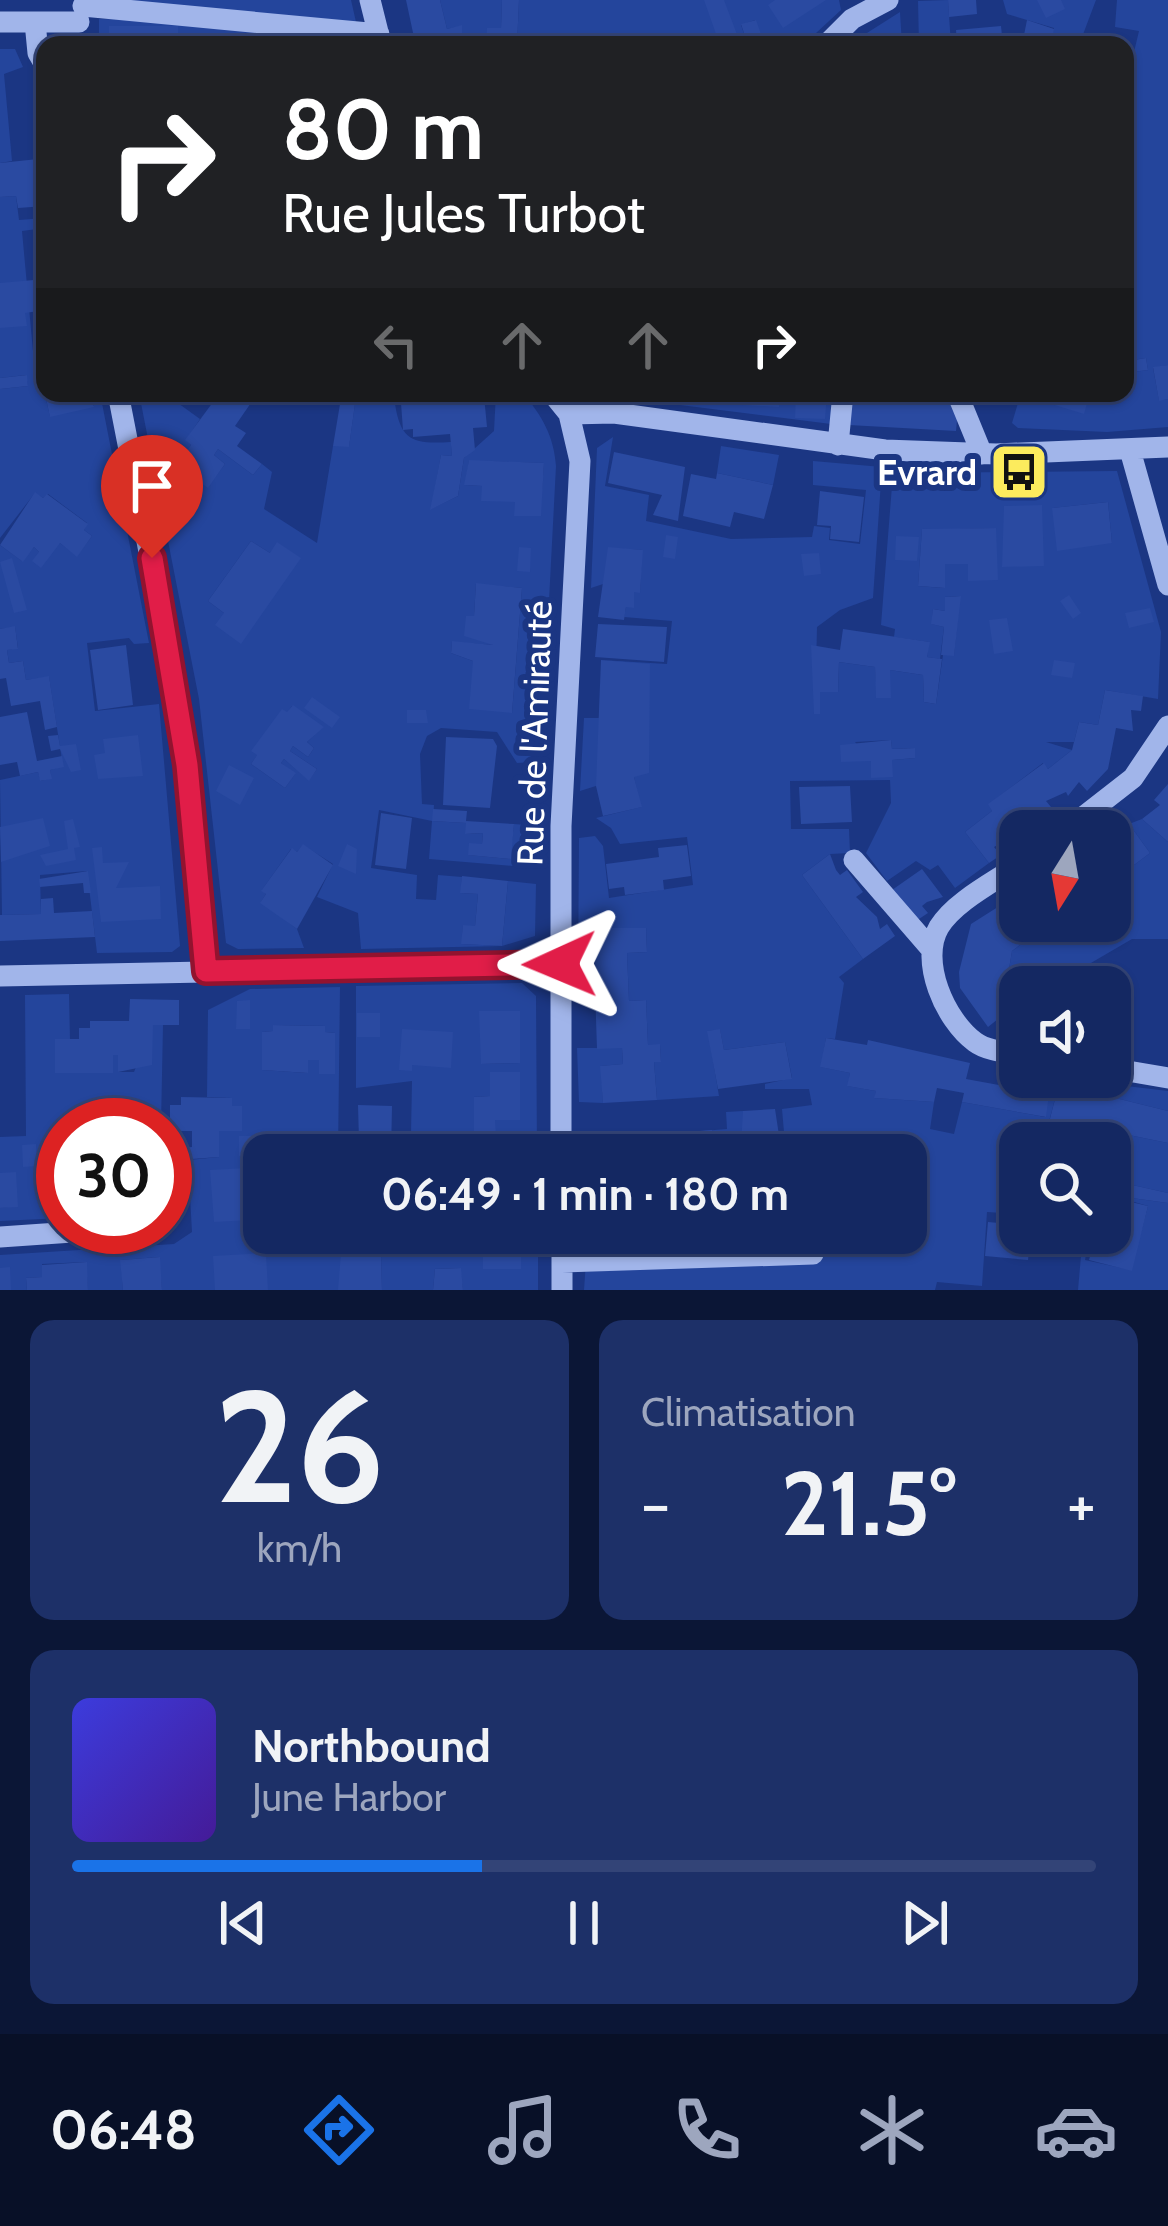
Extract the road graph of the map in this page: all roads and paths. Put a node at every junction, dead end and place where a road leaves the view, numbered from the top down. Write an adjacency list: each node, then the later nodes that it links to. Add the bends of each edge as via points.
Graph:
1 (370, 0): 8 (street)
2 (888, 0): 9 (street)
3 (82, 18): 5 (street); 7 (street)
4 (0, 22): 5 (street)
5 (35, 22): 6 (street)
6 (36, 36)
7 (326, 36)
8 (379, 36)
9 (835, 36)
10 (120, 402): 26 (street, via 181,718)
11 (559, 402): 14 (street, Rue de l'Amirauté)
12 (842, 402): 15 (street)
13 (961, 402): 18 (street)
14 (569, 414): 15 (street, via 614,413); 25 (street, Rue de l'Amirauté, via 580,461)
15 (838, 446): 18 (street)
16 (1168, 447): 17 (street)
17 (1130, 450): 18 (street); 19 (street)
18 (982, 454)
19 (1168, 585)
20 (1168, 726): 21 (street, via 1133,778)
21 (1092, 810)
22 (854, 860): 24 (street)
23 (999, 879): 24 (street, via 944,920)
24 (931, 949): 28 (street, via 932,978 969,1036)
25 (560, 964): 26 (street); 31 (street, Rue de l'Amirauté)
26 (206, 971): 27 (street)
27 (0, 976)
28 (999, 1050)
29 (1131, 1072): 30 (street)
30 (1168, 1078)
31 (561, 1134)
32 (36, 1235): 33 (street)
33 (0, 1237)
34 (562, 1254): 36 (street)
35 (813, 1254): 36 (street)
36 (562, 1262): 37 (street)
37 (562, 1290)

